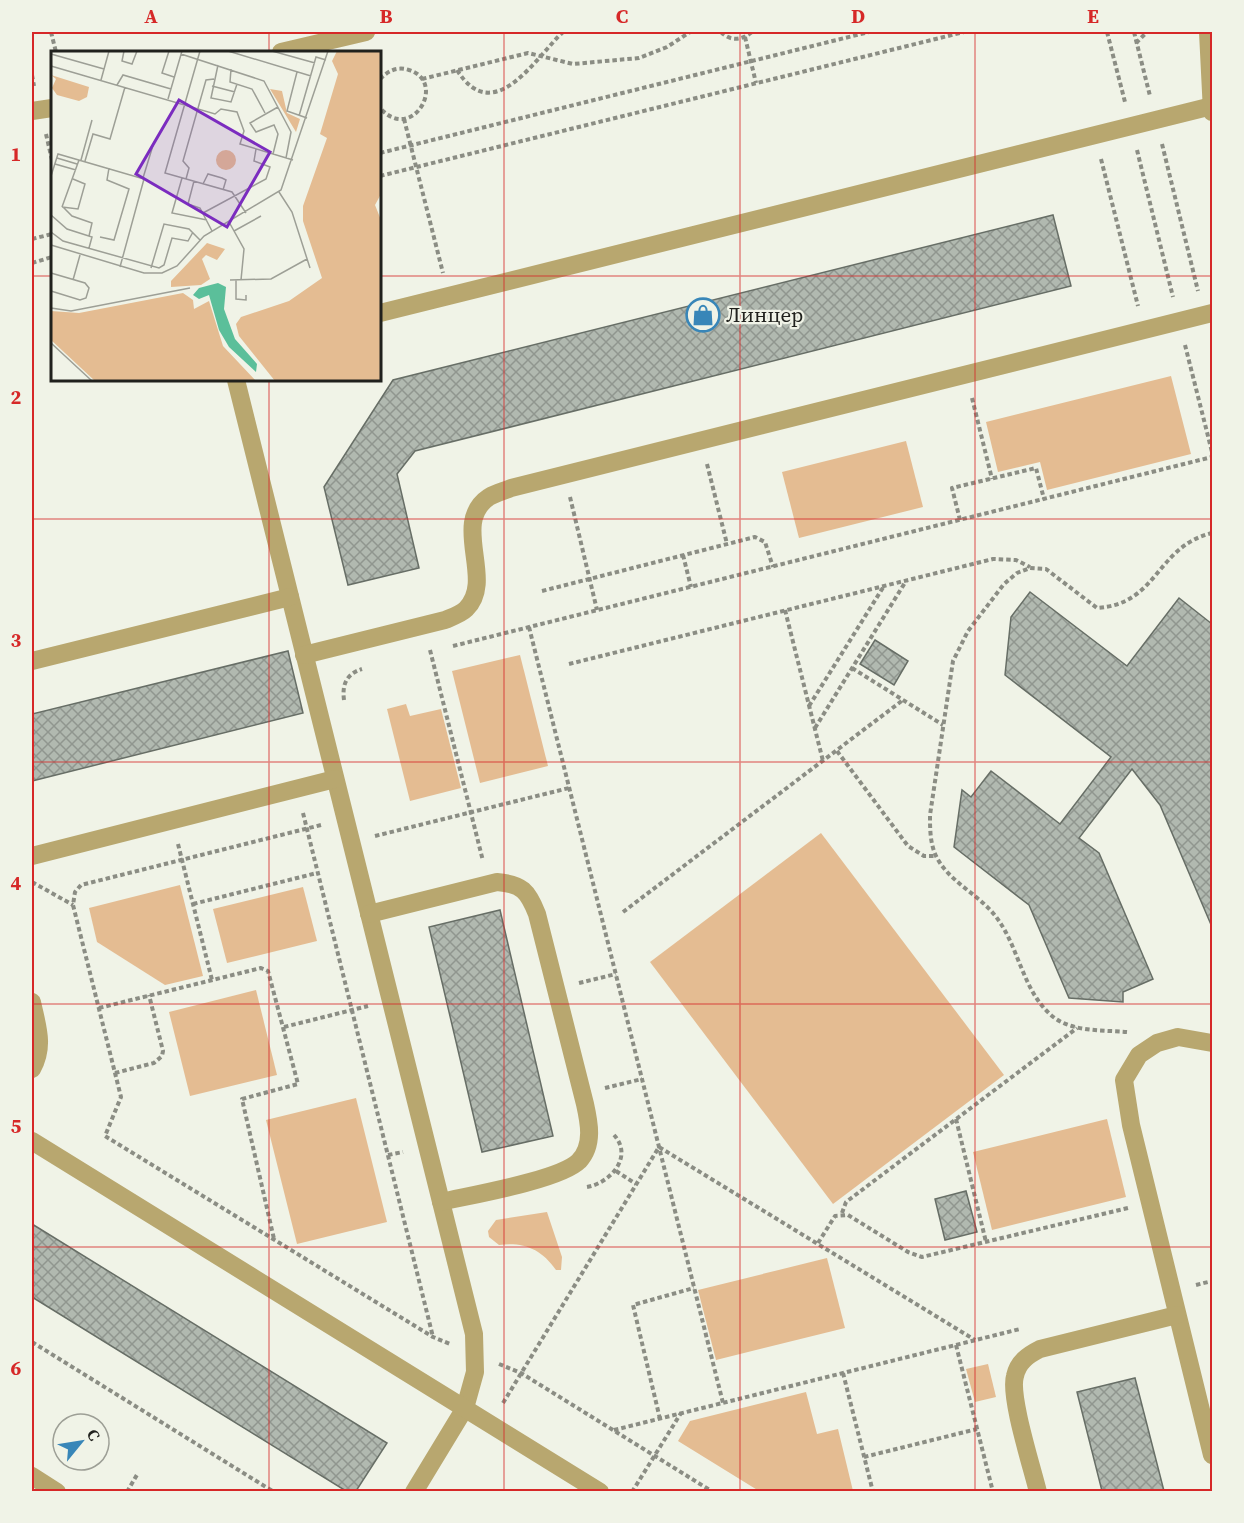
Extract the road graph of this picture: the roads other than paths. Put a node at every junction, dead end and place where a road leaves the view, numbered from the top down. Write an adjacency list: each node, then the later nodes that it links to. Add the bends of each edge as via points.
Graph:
1 (366, 32): 3 (street)
2 (1209, 32): 5 (street)
3 (285, 51)
4 (51, 108): 6 (street)
5 (1212, 108): 7 (street)
6 (32, 111)
7 (381, 314)
8 (1208, 314): 11 (street, via 511,488 488,498 476,514 472,534 477,592 466,610 446,620)
9 (236, 381): 10 (street)
10 (290, 597): 11 (street); 12 (street)
11 (304, 655): 13 (street)
12 (32, 661)
13 (335, 779): 14 (street); 15 (street)
14 (32, 856)
15 (369, 914): 20 (street); 20 (street, via 489,885 516,883 529,892 556,989 590,1125 588,1147 578,1161 558,1173)
16 (32, 1002): 18 (street, via 41,1039)
17 (1212, 1043): 21 (street, via 1178,1037 1157,1043 1139,1055 1124,1080 1131,1125)
18 (32, 1069)
19 (32, 1141): 22 (street)
20 (441, 1202): 22 (street, via 474,1334 476,1372)
21 (1177, 1315): 23 (street); 28 (street, via 1040,1349 1020,1364 1014,1377 1015,1396)
22 (465, 1408): 26 (street); 27 (street)
23 (1212, 1455)
24 (32, 1476): 25 (street)
25 (57, 1491)
26 (414, 1491)
27 (600, 1491)
28 (1038, 1491)

